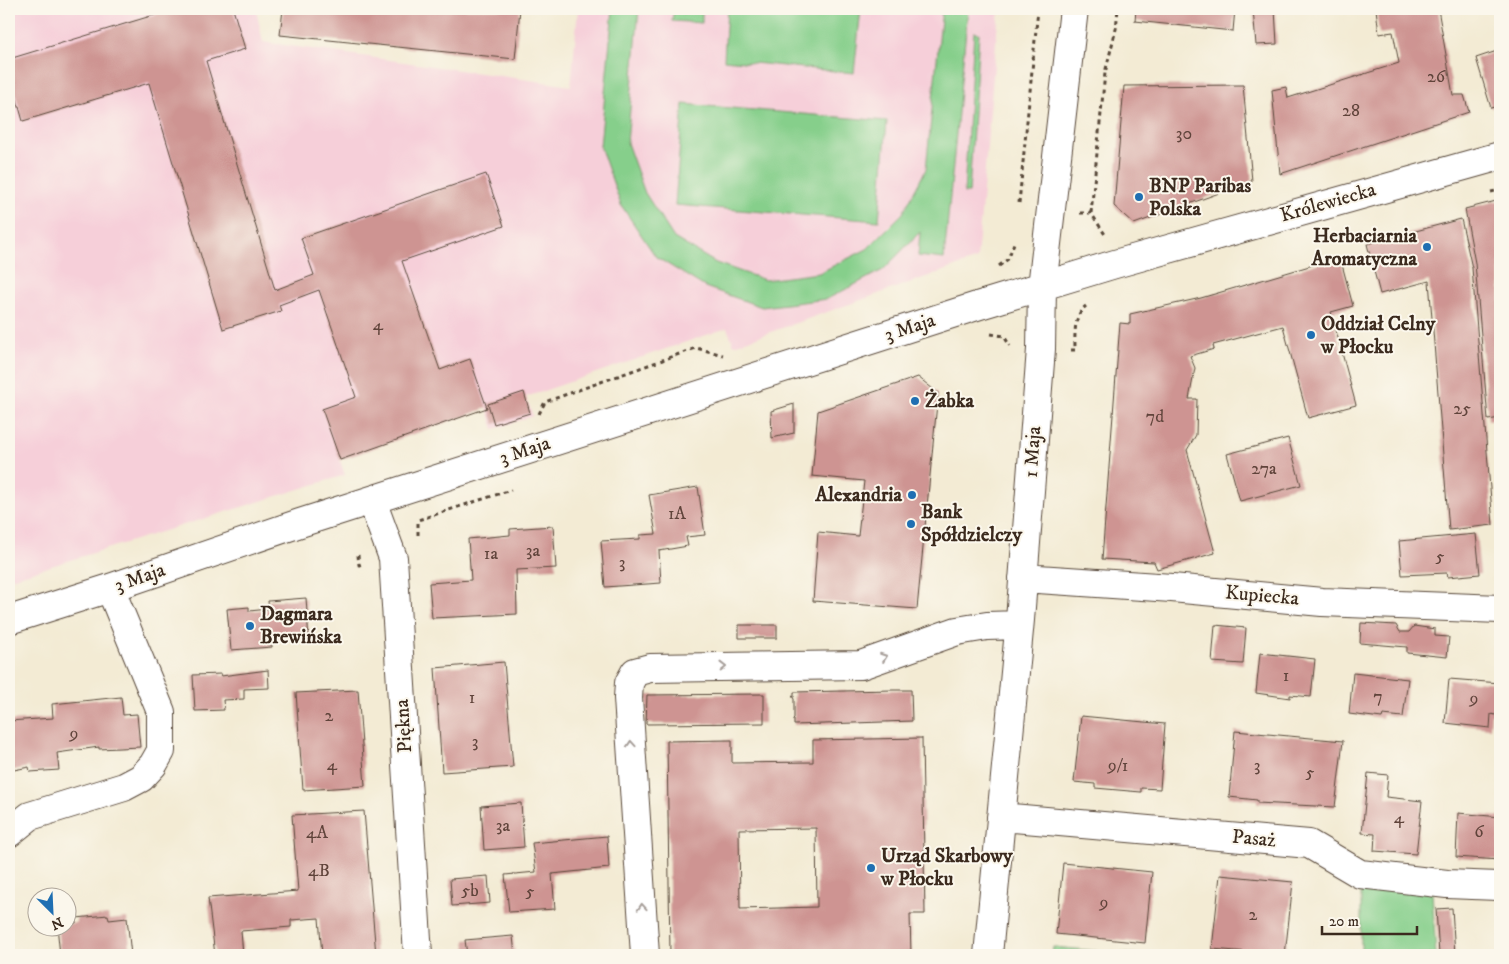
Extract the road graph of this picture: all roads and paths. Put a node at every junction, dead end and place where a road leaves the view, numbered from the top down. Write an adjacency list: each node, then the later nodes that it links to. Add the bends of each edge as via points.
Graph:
1 (1038, 9): 7 (path)
2 (1074, 9): 9 (street, 1 Maja)
3 (1118, 9): 8 (path, via 1105,73)
4 (1500, 156): 9 (street, Królewiecka)
5 (1500, 190): 6 (path)
6 (1483, 195)
7 (1018, 209)
8 (1091, 213)
9 (1042, 287): 11 (street, 1 Maja); 13 (street, 3 Maja)
10 (1096, 303): 11 (path, via 1080,310 1074,350)
11 (1041, 349): 16 (street, 1 Maja)
12 (516, 488): 15 (path, via 418,520 418,549)
13 (372, 500): 15 (street, Piękna); 17 (street, 3 Maja)
14 (357, 547): 15 (path, via 358,565)
15 (393, 558): 24 (street, Piękna)
16 (1023, 578): 18 (street, Kupiecka, via 1322,602); 20 (street, 1 Maja)
17 (110, 588): 19 (street, 3 Maja); 22 (street, via 161,712 161,751 141,778 124,787 30,816)
18 (1500, 609)
19 (9, 620)
20 (1020, 625): 21 (street, 1 Maja); 25 (street, one-way to 20, via 628,698 629,683 635,672 650,668 861,666 957,631)
21 (1001, 817): 23 (street, Pasaż, via 1308,844 1360,874); 26 (street, 1 Maja)
22 (9, 833)
23 (1498, 886)
24 (418, 955)
25 (645, 955)
26 (988, 955)

